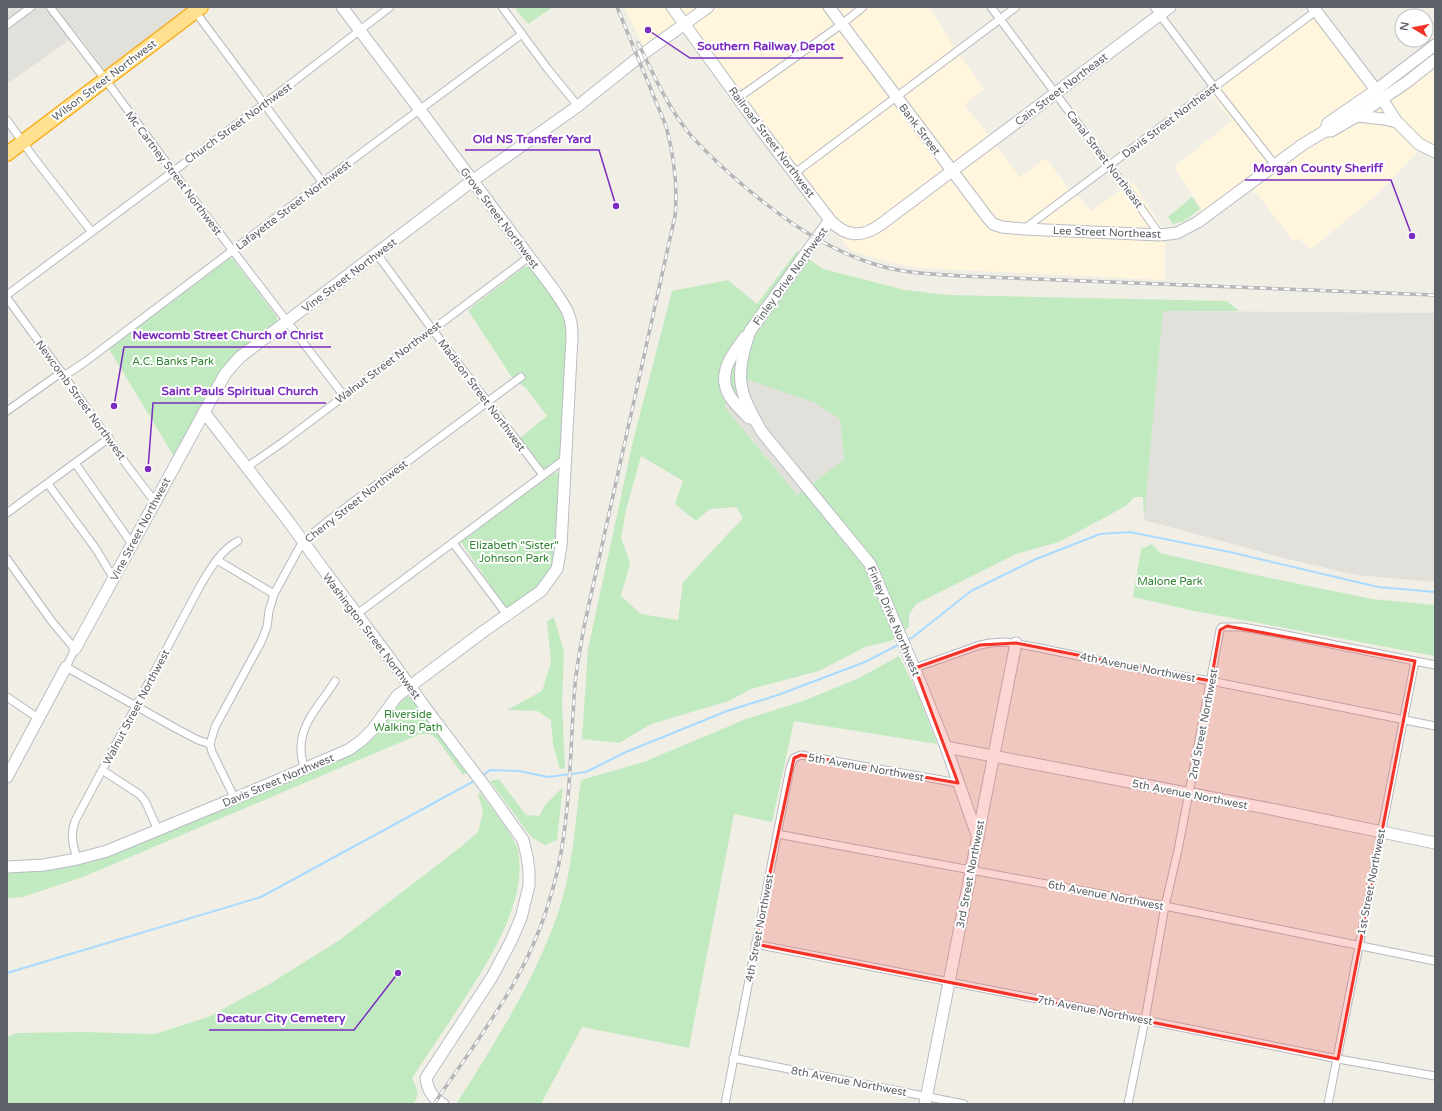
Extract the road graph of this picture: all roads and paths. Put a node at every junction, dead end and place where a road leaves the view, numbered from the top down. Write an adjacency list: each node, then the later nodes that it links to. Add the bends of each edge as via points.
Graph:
1 (31, 7): 19 (street)
2 (50, 7): 24 (street, Mc Cartney Street Northwest)
3 (342, 7): 20 (street, Grove Street Northwest)
4 (390, 7): 20 (street, Church Street Northwest)
5 (502, 7): 21 (street)
6 (672, 7): 17 (street, Railroad Street Northwest)
7 (708, 7): 17 (street, Vine Street Northwest)
8 (830, 7): 18 (street, Bank Street)
9 (863, 7): 18 (street)
10 (991, 7): 16 (street, Canal Street Northeast)
11 (1016, 7): 16 (street)
12 (1170, 7): 15 (street, Cain Street Northeast)
13 (196, 8): 24 (highway, Wilson Street Northwest); 30 (street)
14 (1315, 9): 25 (street, Davis Street Northeast); 27 (street)
15 (1157, 11): 25 (street); 26 (street, Cain Street Northeast)
16 (1000, 19): 26 (street, Canal Street Northeast); 28 (street)
17 (684, 24): 29 (street, Railroad Street Northwest); 31 (street, Vine Street Northwest)
18 (842, 24): 28 (street, Bank Street); 29 (street)
19 (7, 25)
20 (359, 30): 30 (street, Church Street Northwest); 32 (street, Grove Street Northwest)
21 (522, 34): 31 (street); 32 (street, Lafayette Street Northwest)
22 (1435, 45): 27 (street, Lee Street Northeast)
23 (1435, 60): 27 (street, Lee Street Northeast)
24 (105, 79): 37 (highway, Wilson Street Northwest); 42 (street, Mc Cartney Street Northwest)
25 (1214, 87): 40 (street); 41 (street, Davis Street Northeast)
26 (1056, 93): 41 (street, Canal Street Northeast); 43 (street, Cain Street Northeast)
27 (1379, 95): 33 (street, Lee Street Northeast); 35 (street); 36 (street, Lee Street Northeast, via 1328,123)
28 (896, 97): 43 (street, Bank Street); 44 (street)
29 (738, 98): 44 (street, Railroad Street Northwest)
30 (263, 104): 42 (street, Church Street Northwest); 46 (street)
31 (578, 106): 45 (street, Vine Street Northwest)
32 (420, 110): 45 (street, Grove Street Northwest); 46 (street, Lafayette Street Northwest)
33 (1357, 116): 35 (street); 36 (street, Lee Street Northeast, via 1331,132)
34 (7, 120): 37 (street)
35 (1397, 122): 38 (street, via 1419,144)
36 (1325, 131): 40 (street, Lee Street Northeast)
37 (22, 142): 39 (highway, Wilson Street Northwest); 50 (street)
38 (1435, 152)
39 (7, 154)
40 (1275, 165): 51 (street, Lee Street Northeast, via 1198,222 1177,233)
41 (1110, 166): 49 (street, Davis Street Northeast); 51 (street, Canal Street Northeast)
42 (172, 171): 50 (street, Church Street Northwest); 52 (street, Mc Cartney Street Northwest)
43 (952, 171): 47 (street, Cain Street Northeast); 49 (street, Bank Street, via 993,224)
44 (795, 173): 48 (street, Railroad Street Northwest)
45 (472, 181): 53 (street, Vine Street Northwest); 54 (street, Grove Street Northwest)
46 (323, 183): 52 (street, Lafayette Street Northwest)
47 (891, 217): 48 (street, Railroad Street Northwest, via 873,230 858,235 837,228)
48 (830, 220): 58 (street, Finley Drive Northwest)
49 (1024, 230): 51 (street, Lee Street Northeast)
50 (91, 231): 55 (street, Church Street Northwest)
51 (1160, 235)
52 (233, 251): 56 (street, Mc Cartney Street Northwest); 59 (street, Lafayette Street Northwest, via 85,362)
53 (376, 254): 56 (street, Vine Street Northwest); 57 (street, Madison Street Northwest)
54 (529, 257): 57 (street, Walnut Street Northwest); 67 (street, Grove Street Northwest, via 567,310 572,325)
55 (7, 296): 59 (street, Newcomb Street Northwest)
56 (287, 321): 61 (street, Mc Cartney Street Northwest); 64 (street, Vine Street Northwest, via 230,367)
57 (432, 329): 61 (street, Walnut Street Northwest); 62 (street, Madison Street Northwest)
58 (750, 331): 65 (street, Finley Drive Northwest, via 744,349 740,378 743,397); 65 (street, Finley Drive Northwest, via 730,359 724,374 726,389 734,402)
59 (63, 374): 63 (street, Lafayette Street Northwest); 66 (street, Newcomb Street Northwest)
60 (521, 378): 62 (street, Cherry Street Northwest)
61 (344, 396): 69 (street, Walnut Street Northwest)
62 (487, 402): 70 (street, Madison Street Northwest); 75 (street, Cherry Street Northwest)
63 (7, 411)
64 (204, 412): 69 (street, Washington Street Northwest); 72 (street, Vine Street Northwest)
65 (762, 432): 89 (street, Finley Drive Northwest, via 870,564)
66 (109, 438): 68 (street); 72 (street, Newcomb Street Northwest)
67 (565, 460): 70 (street); 83 (street, Grove Street Northwest, via 561,546 557,569 541,591)
68 (75, 463): 71 (street); 77 (street)
69 (247, 467): 75 (street, Washington Street Northwest)
70 (543, 475): 76 (street)
71 (48, 484): 73 (street); 80 (street)
72 (155, 502): 77 (street, Vine Street Northwest)
73 (7, 513)
74 (238, 541): 79 (street, Walnut Street Northwest, via 229,546)
75 (303, 541): 81 (street, Cherry Street Northwest); 82 (street, Washington Street Northwest)
76 (453, 543): 82 (street); 83 (street)
77 (132, 544): 80 (street, Vine Street Northwest)
78 (7, 559): 85 (street)
79 (217, 560): 81 (street); 94 (street, Walnut Street Northwest, via 200,586)
80 (114, 578): 85 (street, Vine Street Northwest)
81 (274, 594): 98 (street, Cherry Street Northwest, via 261,642 215,727)
82 (357, 614): 92 (street, Washington Street Northwest)
83 (507, 615): 92 (street, Davis Street Northwest)
84 (1016, 643): 89 (street, 4th Avenue Northwest, via 980,645); 91 (street, 4th Avenue Northwest); 101 (street, 3rd Street Northwest)
85 (75, 649): 88 (street)
86 (1415, 661): 87 (street, 2nd Street Northwest); 91 (street, 2nd Street Northwest, via 1281,634 1227,626 1220,630); 96 (street, 1st Street Northwest)
87 (1435, 665)
88 (66, 667): 94 (street); 95 (street)
89 (915, 668): 99 (street, Finley Drive Northwest)
90 (335, 681): 102 (street, via 306,724 300,751)
91 (1210, 681): 96 (street, 4th Avenue Northwest); 106 (street, 2nd Street Northwest)
92 (410, 686): 102 (street, Davis Street Northwest, via 391,702 362,741 340,754); 126 (street, Washington Street Northwest, via 523,840 529,871 526,901 511,941 492,977 426,1078 429,1091)
93 (7, 697): 95 (street)
94 (136, 707): 98 (street); 103 (street, Walnut Street Northwest)
95 (38, 718): 104 (street)
96 (1403, 720): 97 (street, 4th Avenue Northwest); 109 (street, 1st Street Northwest)
97 (1435, 726)
98 (210, 744): 107 (street)
99 (946, 747): 101 (street, 5th Avenue Northwest); 105 (street, Finley Drive Northwest)
100 (797, 756): 105 (street, 5th Avenue Northwest); 110 (street, 4th Street Northwest, via 791,762)
101 (993, 756): 106 (street, 5th Avenue Northwest); 111 (street, 3rd Street Northwest)
102 (304, 768): 107 (street, Davis Street Northwest)
103 (102, 770): 108 (street, via 139,794 145,801); 113 (street, Walnut Street Northwest, via 72,830)
104 (7, 777)
105 (958, 783): 111 (street, Finley Drive Northwest)
106 (1189, 794): 109 (street, 5th Avenue Northwest); 116 (street, 2nd Street Northwest)
107 (235, 798): 108 (street, Davis Street Northwest)
108 (158, 830): 113 (street, Davis Street Northwest, via 108,851)
109 (1381, 832): 112 (street, 5th Avenue Northwest); 118 (street, 1st Street Northwest)
110 (777, 834): 115 (street, 6th Avenue Northwest); 117 (street, 4th Street Northwest)
111 (978, 838): 115 (street, 3rd Street Northwest)
112 (1435, 843)
113 (77, 859): 114 (street, Davis Street Northwest, via 44,865)
114 (7, 867)
115 (971, 869): 116 (street, 6th Avenue Northwest); 120 (street, 3rd Street Northwest)
116 (1165, 906): 118 (street, 6th Avenue Northwest); 121 (street, 2nd Street Northwest)
117 (756, 944): 120 (street, 7th Avenue Northwest); 122 (street, 4th Street Northwest)
118 (1358, 945): 119 (street, 6th Avenue Northwest); 123 (street, 1st Street Northwest)
119 (1435, 961)
120 (949, 982): 121 (street, 7th Avenue Northwest); 125 (street, 3rd Street Northwest)
121 (1145, 1020): 123 (street, 7th Avenue Northwest); 129 (street, 2nd Street Northwest)
122 (733, 1058): 125 (street, 8th Avenue Northwest); 127 (street, 4th Street Northwest)
123 (1338, 1059): 124 (street, 7th Avenue Northwest); 130 (street, 1st Street Northwest)
124 (1435, 1076)
125 (926, 1100): 128 (street, 8th Avenue Northwest)
126 (442, 1104)
127 (725, 1104)
128 (964, 1104)
129 (1128, 1104)
130 (1328, 1104)

